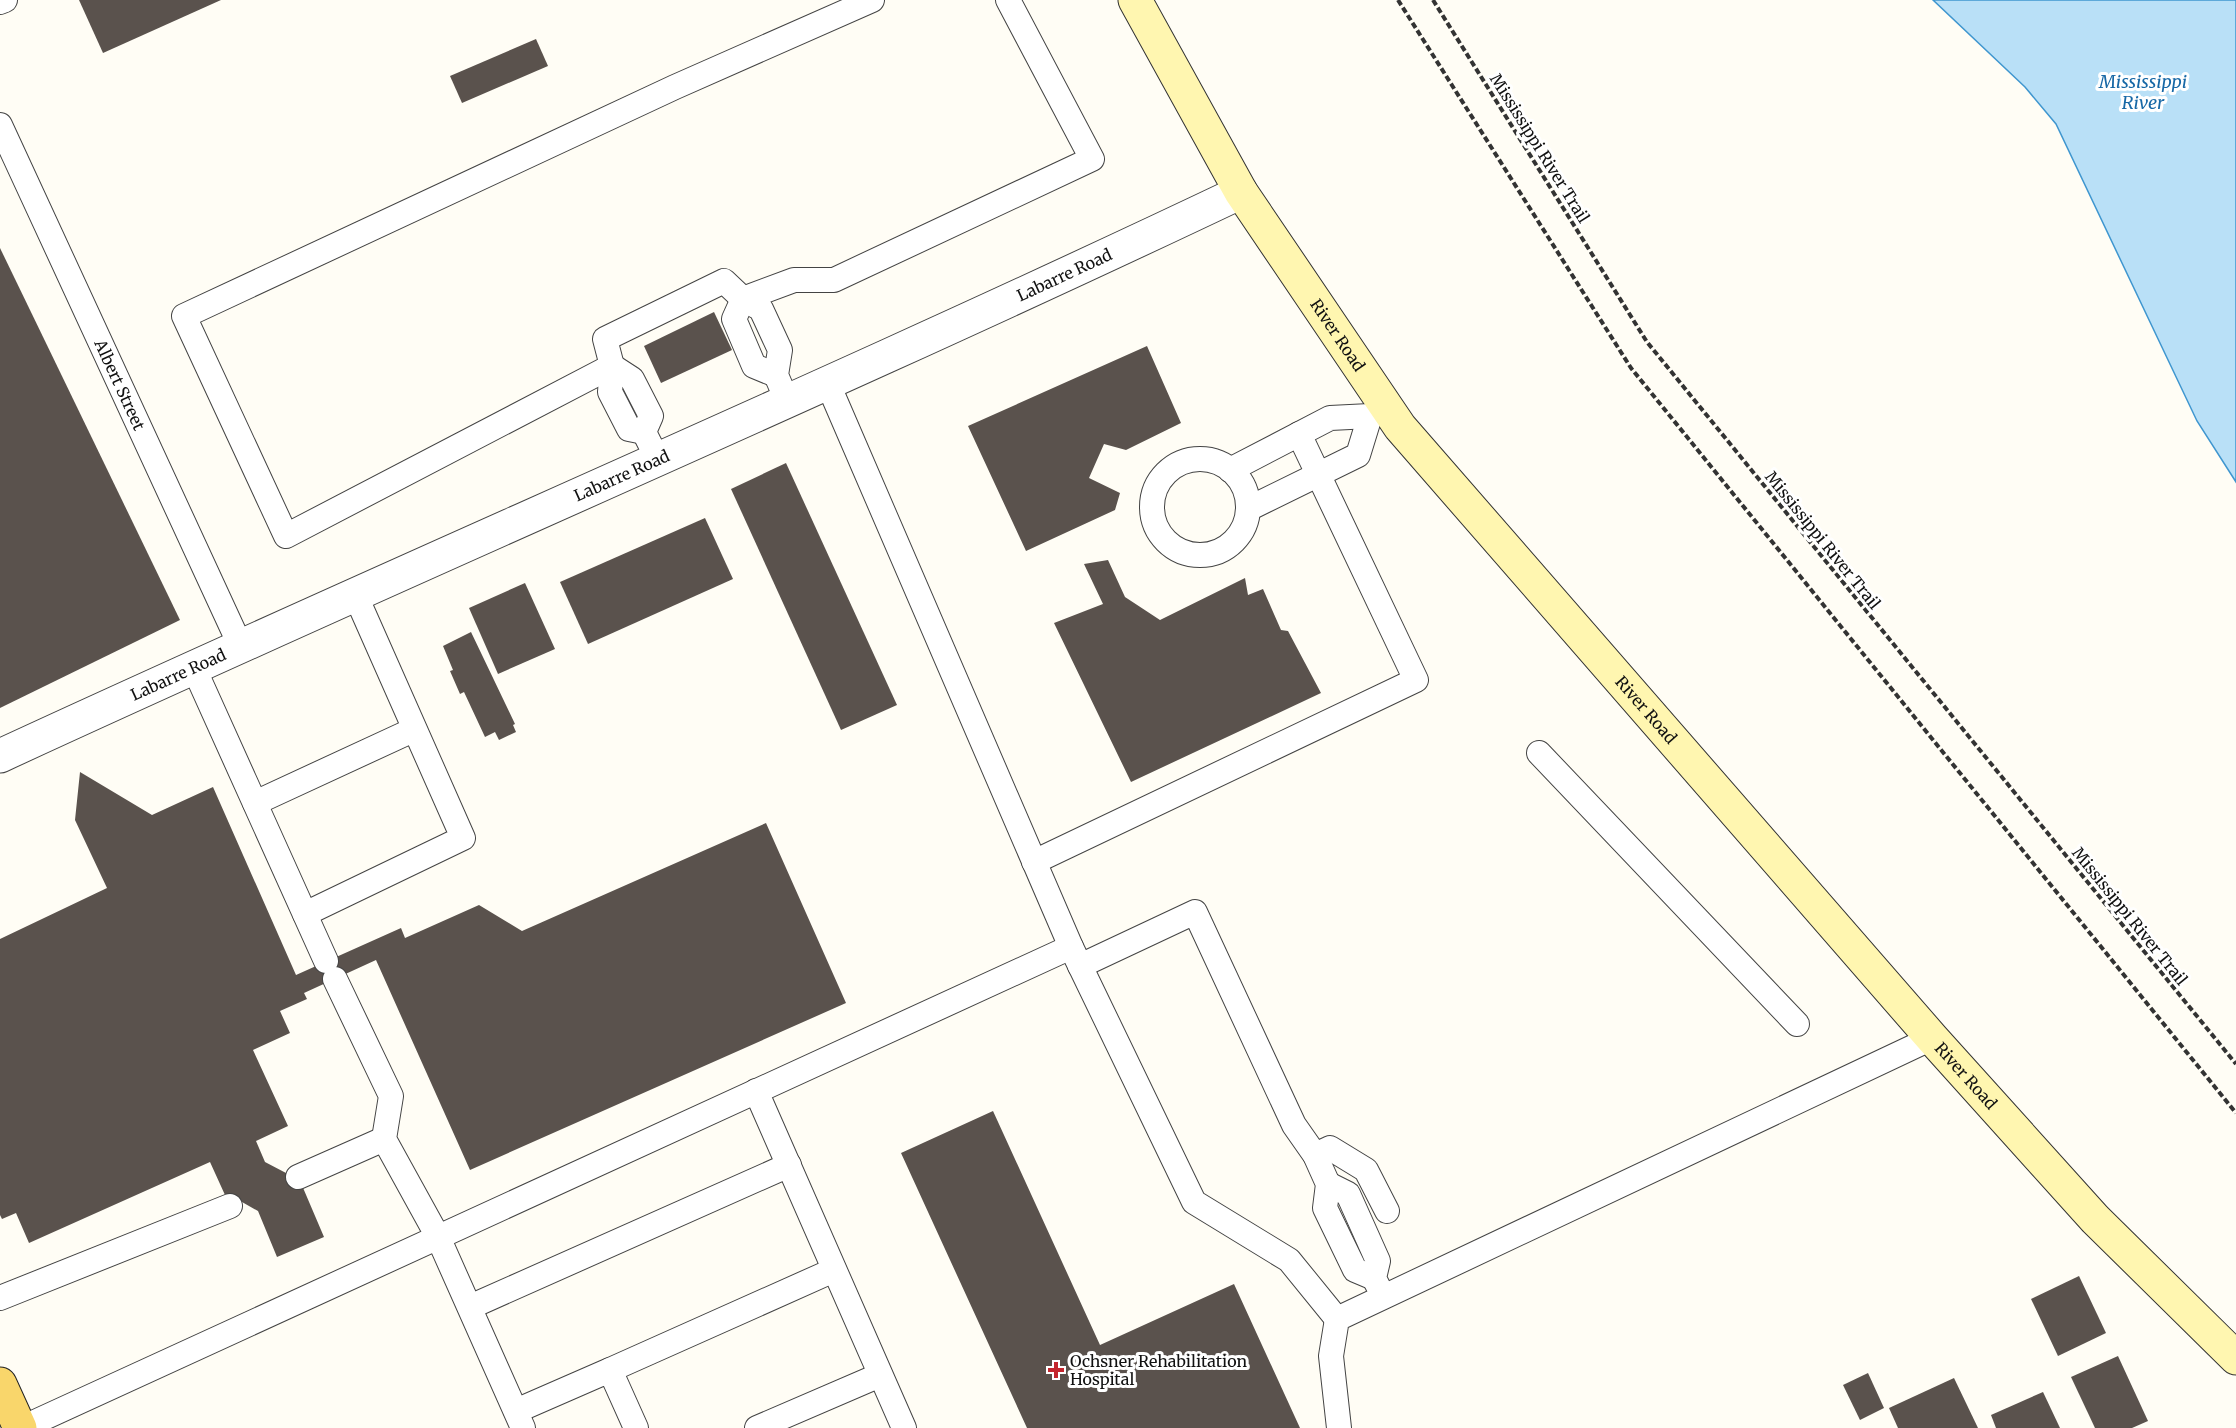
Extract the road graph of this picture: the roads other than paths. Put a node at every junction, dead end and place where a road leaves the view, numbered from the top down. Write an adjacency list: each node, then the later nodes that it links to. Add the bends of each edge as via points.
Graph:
1 (4, 0): 5 (lane)
2 (872, 0): 9 (lane, via 664,92 183,316 286,536)
3 (1008, 0): 8 (lane, via 1092,159 834,280 794,280)
4 (1135, 0): 7 (main road, River Road)
5 (0, 2)
6 (0, 125): 19 (lane, Albert Street)
7 (1241, 192): 10 (street, Labarre Road); 12 (main road, River Road)
8 (743, 299): 9 (lane, via 724,281 605,339); 11 (lane, via 761,309 780,350)
9 (612, 366): 14 (lane, via 632,379 651,416)
10 (828, 384): 11 (street, Labarre Road); 25 (lane)
11 (782, 388): 14 (street, Labarre Road)
12 (1378, 411): 13 (lane, via 1330,418); 16 (lane, via 1358,455); 29 (main road, River Road, via 1400,427)
13 (1299, 434): 15 (lane); 16 (lane)
14 (651, 446): 18 (street, Labarre Road)
15 (1230, 470): 17 (lane, via 1245,488); 17 (lane, via 1210,459 1195,458 1166,471 1152,498 1157,529 1181,551 1197,556 1213,554 1239,536)
16 (1319, 475): 17 (lane); 25 (lane, via 1416,680)
17 (1248, 509)
18 (355, 594): 19 (street, Labarre Road); 21 (lane)
19 (240, 645): 20 (street, Labarre Road)
20 (193, 666): 23 (street, Labarre Road); 24 (lane)
21 (413, 730): 24 (lane); 26 (lane, via 463,838)
22 (1539, 753): 28 (lane)
23 (0, 756)
24 (255, 803): 26 (lane)
25 (1034, 861): 27 (lane)
26 (305, 914): 31 (lane, via 391,1096)
27 (1076, 956): 30 (lane); 32 (lane, via 1195,912 1294,1125); 42 (lane, via 1194,1202 1289,1260)
28 (1797, 1024)
29 (1932, 1038): 39 (lane); 43 (main road, River Road, via 2095,1219)
30 (756, 1091): 33 (lane); 37 (lane)
31 (384, 1139): 34 (lane); 37 (lane)
32 (1315, 1155): 36 (lane, via 1330,1148 1366,1170); 39 (lane, via 1328,1184 1348,1194 1378,1260)
33 (789, 1164): 38 (lane); 41 (lane)
34 (298, 1177)
35 (230, 1206): 40 (lane)
36 (1387, 1211)
37 (438, 1237): 41 (lane); 48 (lane)
38 (834, 1270): 44 (lane); 45 (lane)
39 (1379, 1287): 42 (lane)
40 (0, 1298)
41 (470, 1307): 47 (lane)
42 (1337, 1319): 52 (lane, via 1331,1356)
43 (2236, 1358)
44 (610, 1370): 47 (lane); 49 (lane)
45 (880, 1375): 50 (lane); 51 (lane)
46 (0, 1384): 48 (main road)
47 (520, 1420)
48 (21, 1428)
49 (636, 1428)
50 (757, 1428)
51 (904, 1428)
52 (1339, 1428)

